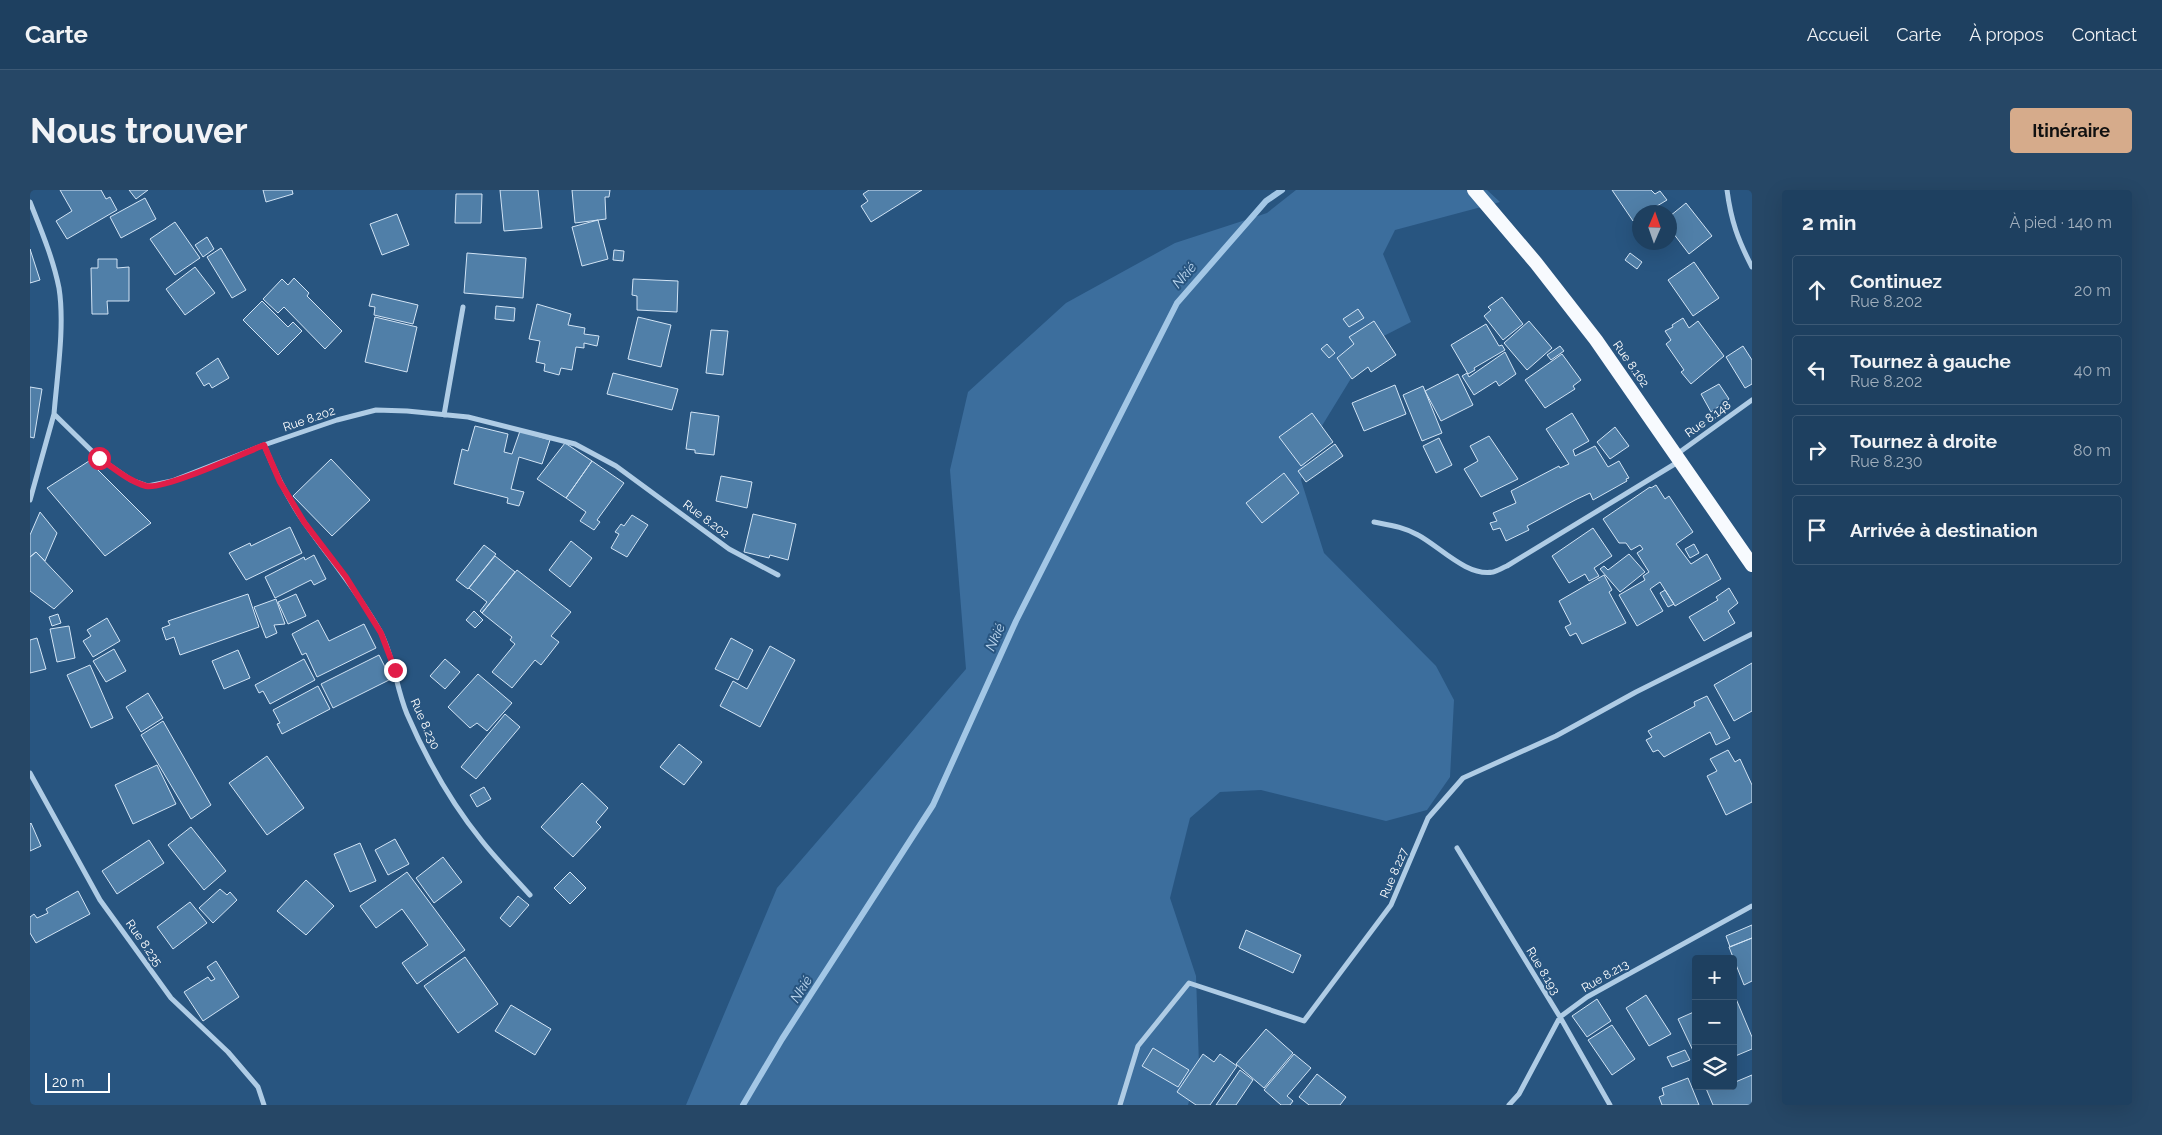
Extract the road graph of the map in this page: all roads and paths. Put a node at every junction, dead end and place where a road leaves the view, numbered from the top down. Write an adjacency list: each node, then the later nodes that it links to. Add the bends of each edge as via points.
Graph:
1 (1474, 190): 10 (highway, Rue 8.162, via 1596,340)
2 (1727, 190): 4 (street, via 1736,237)
3 (30, 202): 7 (street, via 59,290 61,309)
4 (1752, 268)
5 (463, 307): 8 (street)
6 (1752, 400): 10 (street, Rue 8.148)
7 (54, 414): 9 (street, Rue 8.202, via 99,458 131,480 148,486 172,481); 11 (street)
8 (444, 415): 9 (street, Rue 8.202, via 376,410); 14 (street, Rue 8.202, via 468,417 575,444 616,466 729,549)
9 (264, 445): 18 (street, Rue 8.230, via 280,482 304,522 346,577 381,633 406,712 449,794 482,841)
10 (1679, 458): 12 (street, Rue 8.148, via 1507,566 1492,572 1477,571 1457,562 1418,535); 13 (highway, Rue 8.162)
11 (30, 500)
12 (1374, 522)
13 (1752, 565)
14 (778, 575)
15 (1752, 634): 22 (street, Rue 8.227, via 1556,736 1463,778 1428,818 1391,905 1304,1022 1189,983 1138,1046)
16 (30, 773): 21 (street, Rue 8.235, via 100,900 170,998 228,1052 258,1087)
17 (1457, 848): 20 (street, Rue 8.193)
18 (530, 895)
19 (1752, 906): 20 (street, Rue 8.213, via 1587,997)
20 (1560, 1017): 23 (street, Rue 8.213, via 1520,1094); 24 (street, Rue 8.193)
21 (264, 1105)
22 (1120, 1105)
23 (1509, 1105)
24 (1610, 1105)

